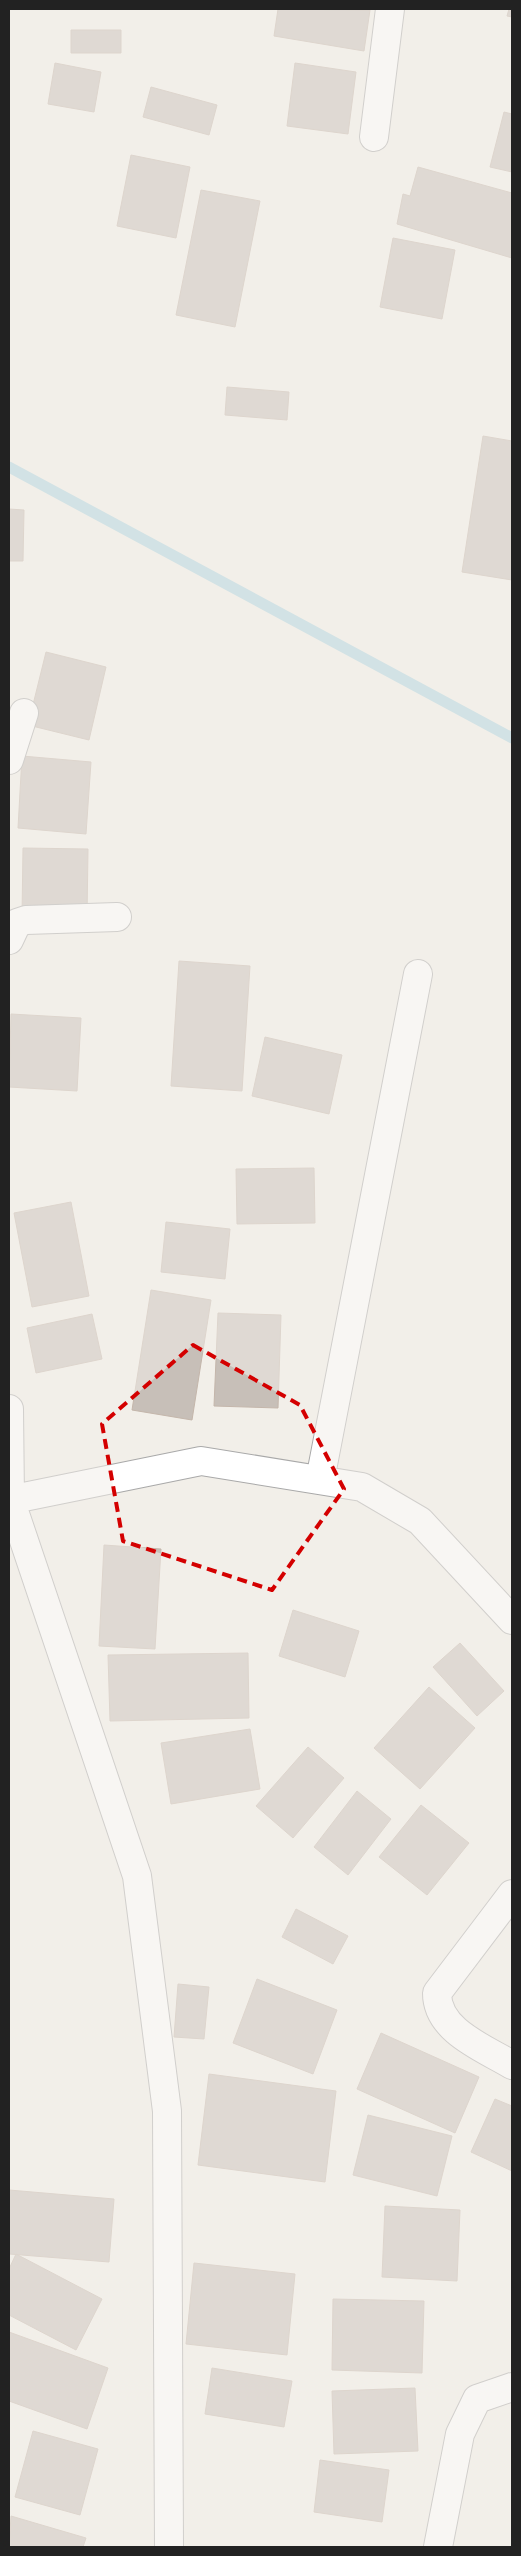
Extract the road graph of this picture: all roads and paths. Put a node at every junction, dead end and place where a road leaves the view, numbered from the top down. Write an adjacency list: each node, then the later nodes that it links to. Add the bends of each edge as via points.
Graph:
1 (390, 9): 2 (street)
2 (374, 137)
3 (24, 712): 4 (street)
4 (9, 760)
5 (117, 917): 6 (street, via 26,920 17,923)
6 (9, 940)
7 (418, 974): 9 (street)
8 (9, 1410): 10 (street)
9 (320, 1480): 10 (street, via 201,1461); 11 (street, via 362,1487 420,1521)
10 (9, 1499): 15 (street, via 137,1876 167,2111)
11 (512, 1620)
12 (512, 1894): 13 (street, via 437,1993 437,2007 455,2030)
13 (512, 2065)
14 (512, 2387): 16 (street, via 477,2399 460,2434)
15 (169, 2547)
16 (438, 2547)

